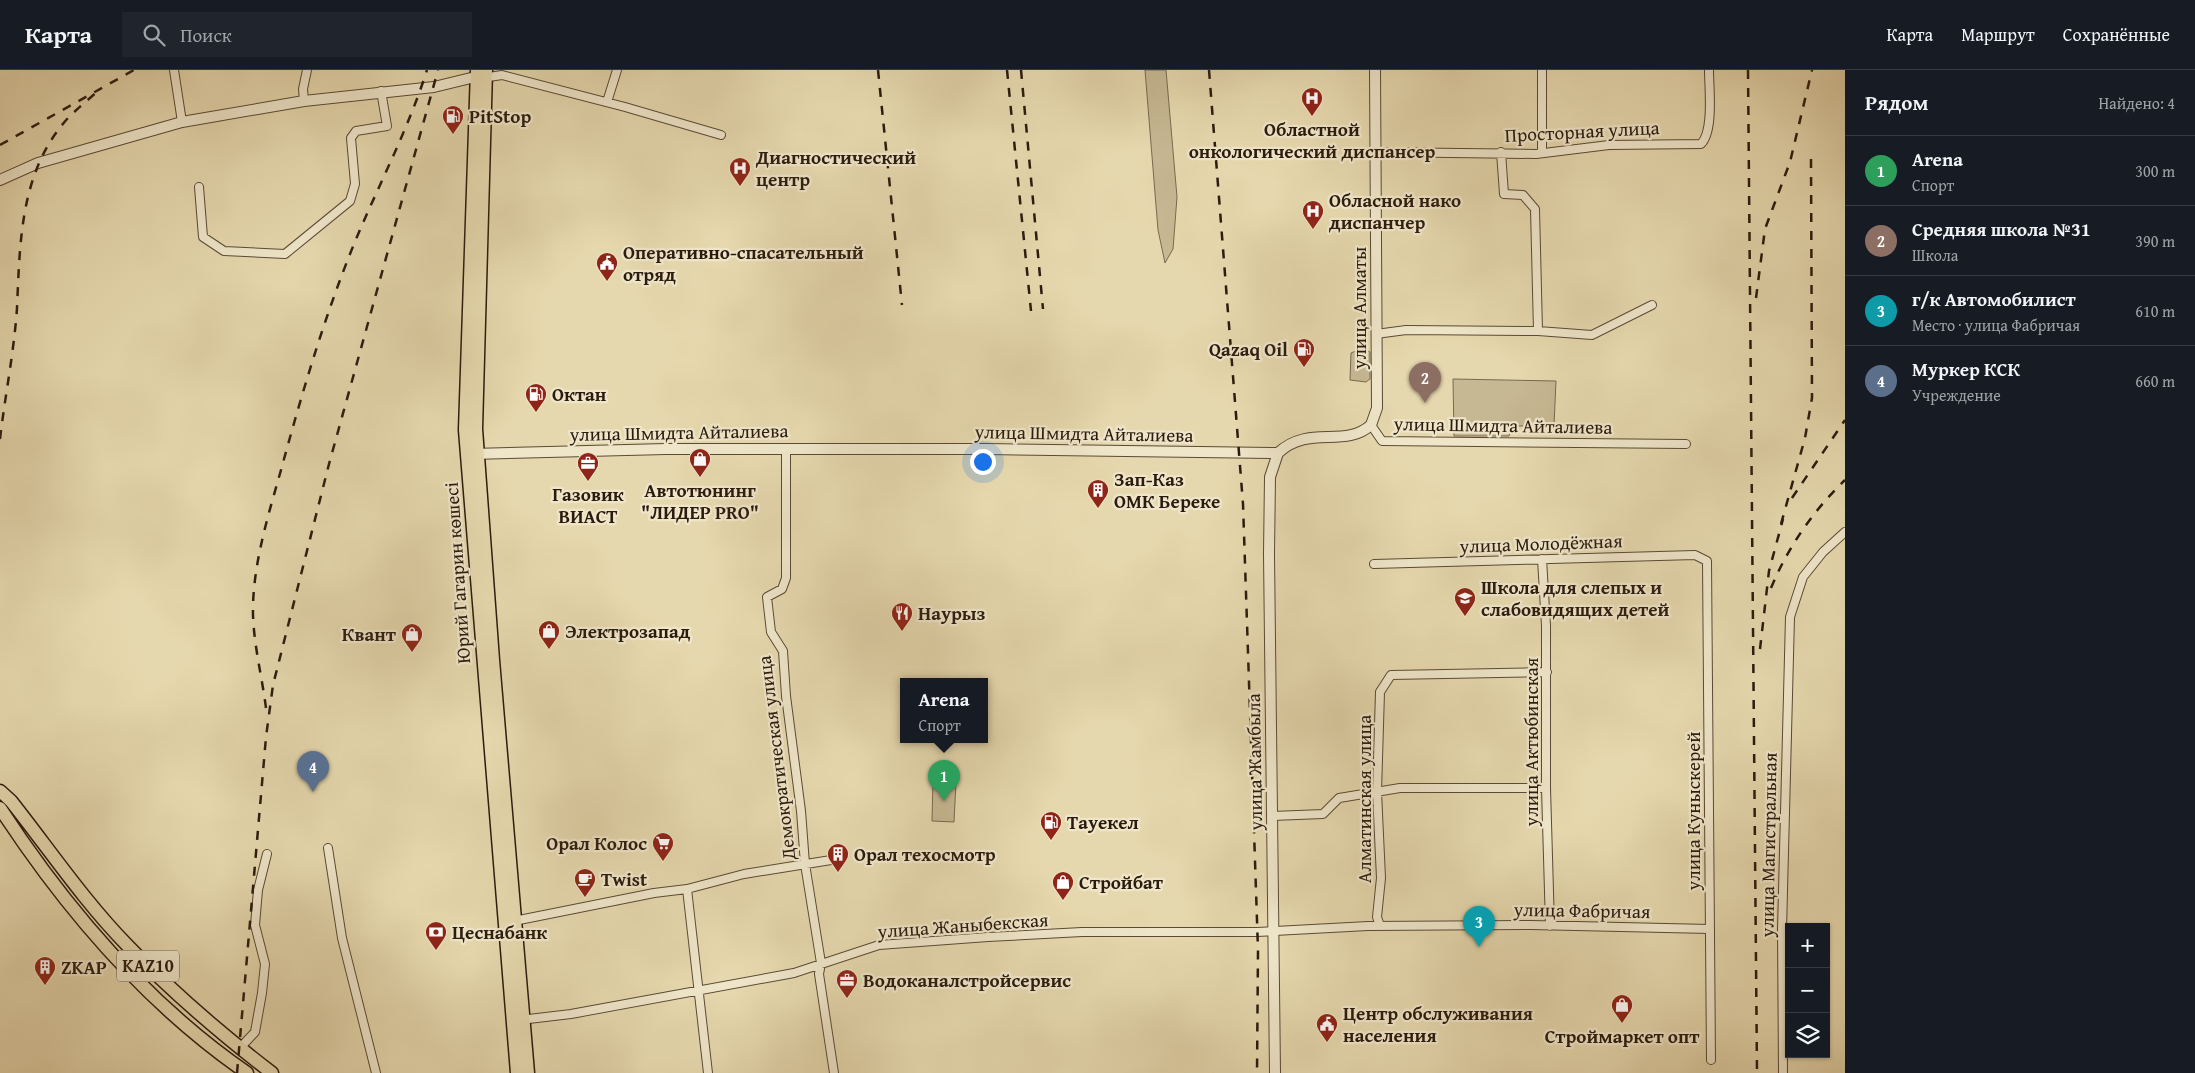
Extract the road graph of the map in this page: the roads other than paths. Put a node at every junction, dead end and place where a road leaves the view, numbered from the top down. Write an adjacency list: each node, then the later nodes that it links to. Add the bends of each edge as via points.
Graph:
1 (174, 70): 11 (street)
2 (308, 70): 9 (street, via 303,89)
3 (617, 70): 10 (street)
4 (1375, 70): 13 (street, улица Алматы)
5 (1542, 70): 15 (street)
6 (1709, 70): 15 (street, Просторная улица, via 1710,116 1705,140 1700,144 1609,145)
7 (481, 74): 8 (street, via 434,86); 10 (street, via 502,75); 25 (main road, Юрий Гагарин көшесі, via 464,430)
8 (382, 91): 9 (street); 17 (street, via 387,126 356,131 350,138 355,184 350,201 285,254 224,251 214,246 203,237)
9 (304, 101): 11 (street)
10 (607, 102): 12 (street)
11 (182, 122): 16 (street, via 38,163)
12 (721, 135)
13 (1376, 152): 14 (street, Просторная улица); 20 (street, улица Алматы)
14 (1501, 152): 15 (street, Просторная улица); 19 (street, via 1504,194 1523,195 1535,209)
15 (1542, 153)
16 (0, 180)
17 (199, 188)
18 (1652, 304): 19 (street, via 1592,335)
19 (1538, 331): 20 (street, via 1406,330)
20 (1376, 334): 21 (street, улица Алматы, via 1377,408)
21 (1371, 425): 22 (street, улица Шмидта Айталиева, via 1382,441); 24 (street, улица Шмидта Айталиева, via 1354,436 1295,441)
22 (1686, 444)
23 (786, 449): 24 (street, улица Шмидта Айталиева); 25 (street, улица Шмидта Айталиева); 41 (street, Демократическая улица, via 786,578 782,589 767,597 771,632 783,651)
24 (1278, 453): 35 (street, улица Жамбыла, via 1270,477)
25 (472, 454): 43 (main road, Юрий Гагарин көшесі); 50 (main road, Юрий Гагарин көшесі)
26 (1845, 532): 61 (street, улица Магистральная, via 1803,577 1790,617 1782,930)
27 (1542, 559): 28 (street, улица Молодёжная, via 1695,555); 29 (street, улица Молодёжная); 30 (street, улица Актюбинская)
28 (1707, 561): 46 (street, улица Куныскерей)
29 (1374, 564)
30 (1547, 672): 31 (street, улица Актюбинская); 33 (street, Алматинская улица, via 1390,675 1380,692)
31 (1546, 788): 33 (street, via 1400,788); 45 (street, улица Актюбинская)
32 (0, 791): 36 (main road, KAZ10, via 11,800)
33 (1377, 792): 35 (street, via 1339,798 1323,814); 44 (street, Алматинская улица, via 1381,878 1377,916)
34 (0, 808): 38 (main road, KAZ10)
35 (1272, 816): 47 (street, улица Жамбыла)
36 (42, 841): 38 (main road); 51 (main road, KAZ10, via 126,944 190,1006)
37 (328, 848): 55 (street, via 342,938)
38 (28, 851): 53 (main road, KAZ10, via 109,952 190,1028)
39 (267, 854): 51 (street, via 258,890 255,925 265,964 262,994 255,1032)
40 (831, 860): 41 (street)
41 (805, 864): 42 (street, via 744,874); 48 (street, Демократическая улица)
42 (687, 889): 43 (street); 49 (street)
43 (514, 921): 50 (main road, Юрий Гагарин көшесі)
44 (1380, 926): 45 (street, улица Фабричая); 47 (street, улица Фабричая)
45 (1550, 926): 46 (street, улица Фабричая)
46 (1710, 929): 52 (street, улица Куныскерей)
47 (1273, 930): 48 (street, улица Жаныбекская, via 1082,932 988,937 879,945); 60 (street, улица Жамбыла)
48 (821, 963): 49 (street, улица Жаныбекская, via 794,973); 59 (street, Демократическая улица)
49 (697, 990): 50 (street, улица Жаныбекская); 58 (street)
50 (518, 1021): 56 (main road, Юрий Гагарин көшесі); 57 (main road, Юрий Гагарин көшесі)
51 (240, 1048): 54 (main road, KAZ10)
52 (1711, 1060)
53 (247, 1073)
54 (272, 1073)
55 (376, 1073)
56 (517, 1073)
57 (528, 1073)
58 (708, 1073)
59 (834, 1073)
60 (1275, 1073)
61 (1783, 1073)

